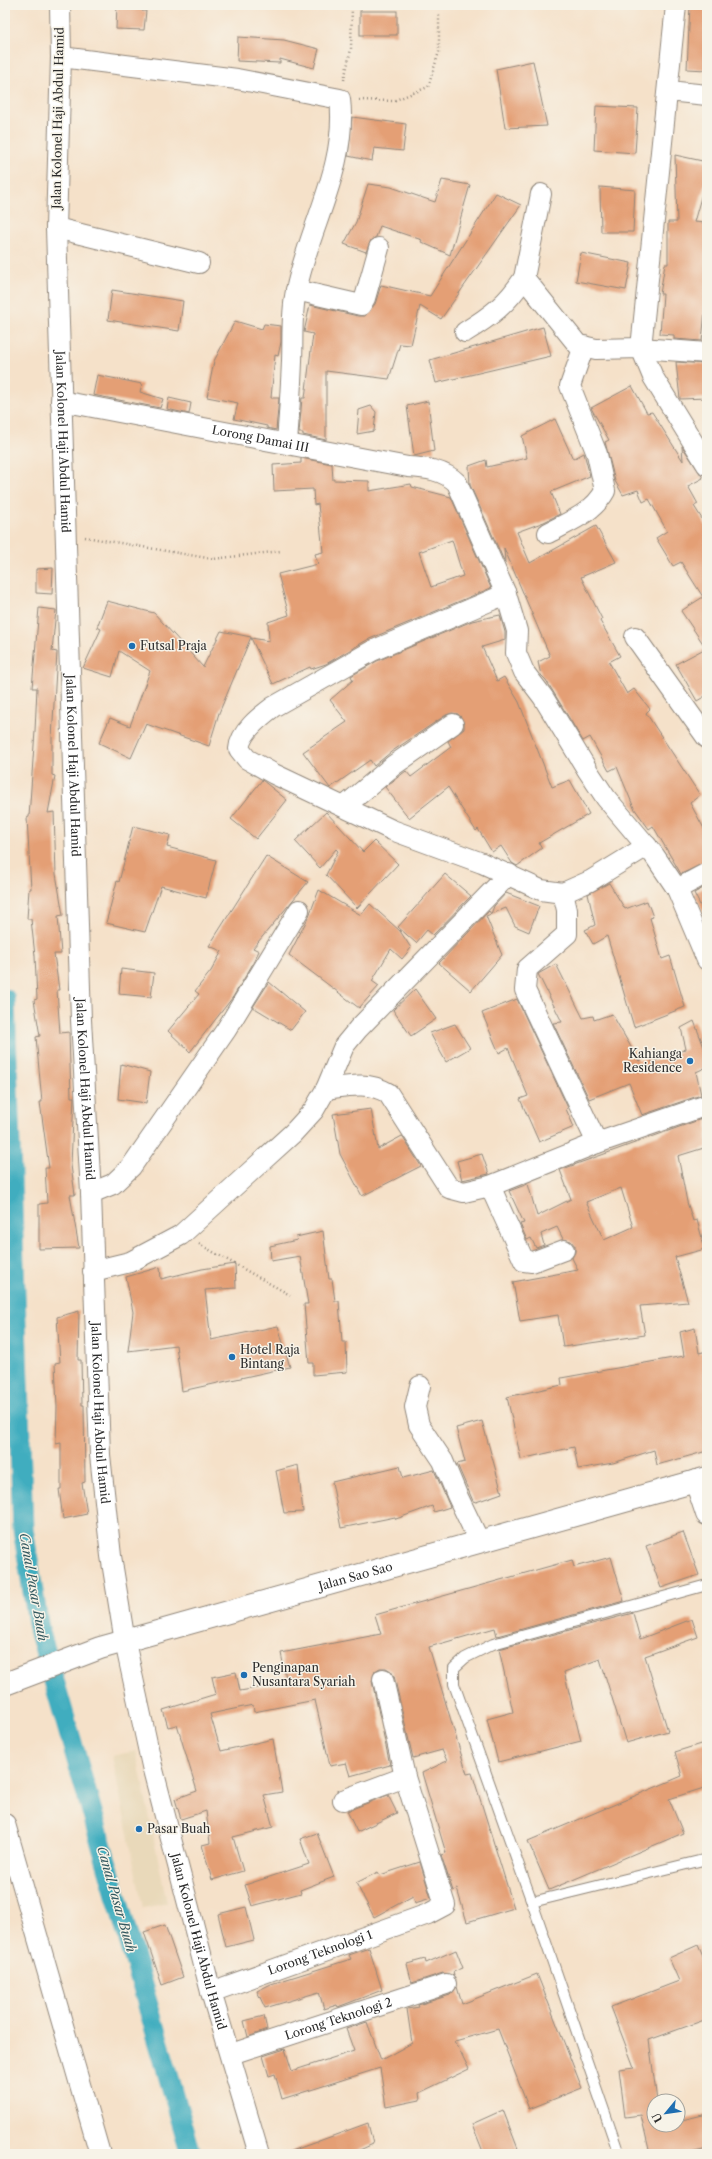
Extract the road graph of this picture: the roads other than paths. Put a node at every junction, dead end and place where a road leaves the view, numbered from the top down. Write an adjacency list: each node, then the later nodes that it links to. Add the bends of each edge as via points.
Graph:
1 (60, 5): 3 (street, Jalan Kolonel Haji Abdul Hamid)
2 (676, 5): 4 (street)
3 (61, 57): 7 (street, Jalan Kolonel Haji Abdul Hamid); 11 (street, via 237,79 340,99 339,145 329,187 310,239)
4 (668, 91): 5 (street); 14 (street)
5 (707, 95)
6 (541, 194): 10 (street)
7 (56, 228): 9 (street); 16 (street, Jalan Kolonel Haji Abdul Hamid)
8 (379, 248): 11 (street, via 361,304)
9 (199, 263)
10 (524, 278): 12 (street, via 512,296 494,314); 13 (street, via 578,345)
11 (296, 290): 17 (street, via 291,327)
12 (465, 332)
13 (584, 346): 14 (street, via 596,349); 19 (street, via 570,386 597,454 605,491 599,502 584,514)
14 (641, 348): 15 (street); 18 (street, via 653,377)
15 (707, 353)
16 (61, 401): 17 (street, Lorong Damai III); 36 (street, Jalan Kolonel Haji Abdul Hamid, via 81,1020)
17 (288, 443): 20 (street, Lorong Damai III, via 426,468 450,476 457,483)
18 (707, 465)
19 (548, 533)
20 (506, 594): 24 (street, via 372,651 273,707 262,715 242,739 239,749 247,759); 25 (street, via 517,631 516,653 524,672 543,697 606,798)
21 (635, 637): 23 (street)
22 (453, 724): 24 (street, via 394,765)
23 (707, 738)
24 (345, 806): 27 (street, via 392,830)
25 (647, 846): 28 (street); 29 (street, via 590,881)
26 (707, 873): 28 (street)
27 (509, 874): 29 (street, via 541,890); 32 (street, via 358,1029 344,1046)
28 (677, 889): 31 (street)
29 (563, 893): 34 (street, via 567,910 567,934 526,969 525,990)
30 (299, 910): 36 (street, via 226,1030 131,1167 113,1184)
31 (707, 960)
32 (326, 1089): 35 (street, via 360,1084 378,1088 388,1094 399,1108 449,1188 464,1192); 38 (street, via 314,1110 293,1133 180,1235 130,1262)
33 (707, 1105): 34 (street)
34 (597, 1143): 35 (street)
35 (490, 1186): 37 (street, via 524,1261 532,1262)
36 (91, 1193): 38 (street, Jalan Kolonel Haji Abdul Hamid)
37 (564, 1250)
38 (93, 1271): 44 (street, Jalan Kolonel Haji Abdul Hamid, via 100,1455 111,1556)
39 (420, 1386): 42 (street, via 416,1407 419,1425 443,1461)
40 (701, 1479): 41 (street); 42 (street, Jalan Sao Sao)
41 (707, 1514)
42 (480, 1541): 44 (street, Jalan Sao Sao)
43 (707, 1585): 51 (lane, via 493,1644 465,1658 454,1668 454,1684)
44 (125, 1642): 46 (street, Jalan Sao Sao, via 100,1648); 53 (street, Jalan Kolonel Haji Abdul Hamid, via 154,1774)
45 (383, 1679): 47 (street)
46 (5, 1683)
47 (405, 1777): 48 (street); 53 (street, Lorong Teknologi 1, via 445,1905 428,1914)
48 (343, 1800)
49 (6, 1828): 55 (street)
50 (707, 1860): 51 (lane)
51 (532, 1902): 57 (lane)
52 (446, 1984): 54 (street, Lorong Teknologi 2)
53 (211, 1992): 54 (street, Jalan Kolonel Haji Abdul Hamid)
54 (231, 2054): 56 (street, Jalan Kolonel Haji Abdul Hamid)
55 (100, 2154)
56 (259, 2154)
57 (619, 2154)

